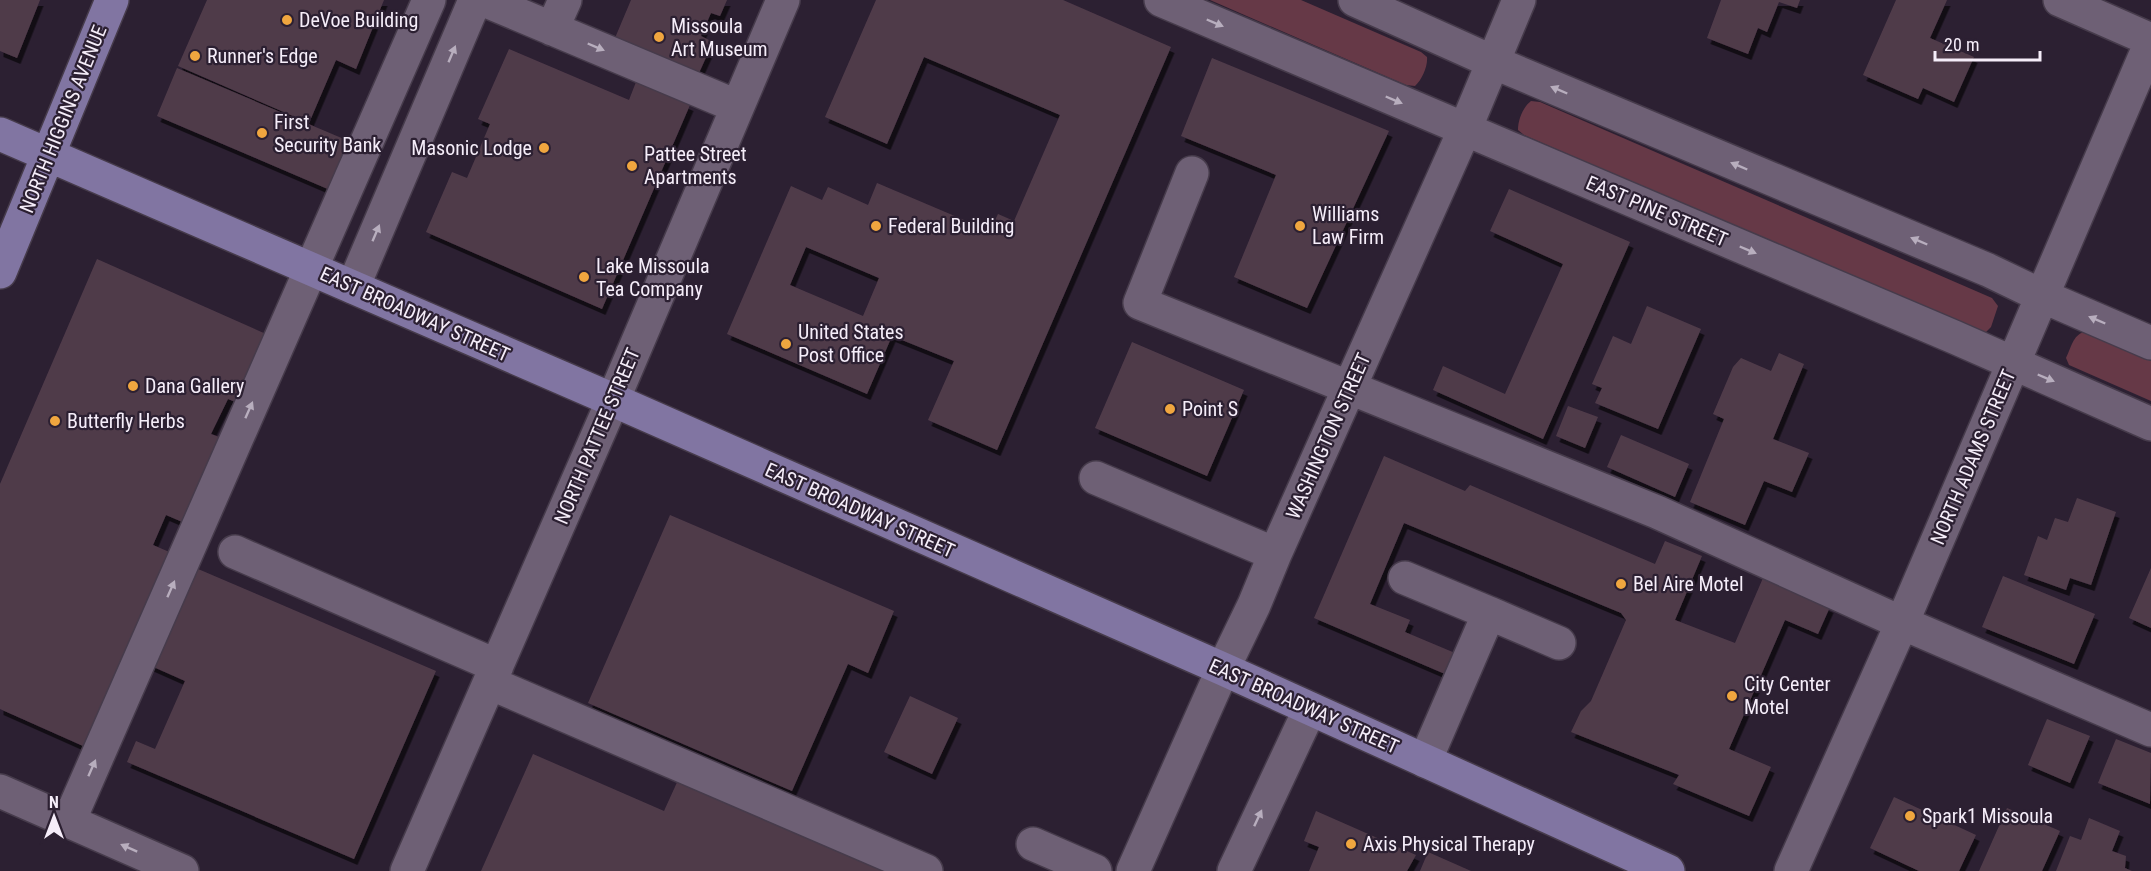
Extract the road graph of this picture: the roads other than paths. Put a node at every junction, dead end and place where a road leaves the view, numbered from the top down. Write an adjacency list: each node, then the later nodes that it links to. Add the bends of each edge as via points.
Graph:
1 (112, 0): 16 (main road, NORTH HIGGINS AVENUE)
2 (429, 0): 18 (street)
3 (476, 0): 20 (street, one-way to 3)
4 (484, 0): 10 (street)
5 (783, 0): 13 (street, NORTH PATTEE STREET)
6 (1161, 0): 14 (street, EAST PINE STREET, one-way to 14)
7 (1355, 0): 12 (street)
8 (1519, 0): 12 (street, WASHINGTON STREET)
9 (2060, 0): 11 (street)
10 (558, 14): 13 (street, one-way to 13)
11 (2151, 41): 21 (street, NORTH ADAMS STREET)
12 (1493, 62): 14 (street, WASHINGTON STREET); 21 (street, one-way to 12)
13 (736, 106): 25 (street, NORTH PATTEE STREET)
14 (1465, 129): 23 (street, EAST PINE STREET, one-way to 23); 24 (street, WASHINGTON STREET)
15 (0, 134): 16 (main road, EAST BROADWAY STREET)
16 (49, 155): 18 (main road, EAST BROADWAY STREET); 19 (main road, NORTH HIGGINS AVENUE)
17 (1192, 173): 24 (street, via 1140,303)
18 (311, 268): 20 (main road, EAST BROADWAY STREET); 40 (street, one-way to 18)
19 (0, 272)
20 (353, 287): 25 (main road, EAST BROADWAY STREET)
21 (2042, 296): 22 (street, one-way to 21); 23 (street, NORTH ADAMS STREET)
22 (2151, 343)
23 (2013, 364): 26 (street, EAST PINE STREET, one-way to 26); 32 (street, NORTH ADAMS STREET)
24 (1350, 387): 29 (street, WASHINGTON STREET); 32 (street, via 1657,512)
25 (613, 400): 34 (main road, EAST BROADWAY STREET); 35 (street, NORTH PATTEE STREET)
26 (2151, 424)
27 (1095, 478): 29 (street)
28 (235, 552): 35 (street)
29 (1275, 554): 34 (street, WASHINGTON STREET)
30 (1405, 578): 31 (street)
31 (1489, 613): 33 (street); 38 (street)
32 (1902, 623): 37 (street); 49 (street, NORTH ADAMS STREET)
33 (1559, 643)
34 (1223, 669): 36 (main road, EAST BROADWAY STREET); 46 (street, WASHINGTON STREET)
35 (493, 674): 43 (street, NORTH PATTEE STREET); 44 (street)
36 (1310, 709): 38 (main road, EAST BROADWAY STREET); 47 (street, one-way to 36)
37 (2151, 730)
38 (1425, 761): 48 (main road, EAST BROADWAY STREET)
39 (0, 791): 40 (street)
40 (69, 821): 42 (street, one-way to 40)
41 (1033, 844): 45 (street)
42 (182, 871)
43 (407, 871)
44 (926, 871)
45 (1095, 871)
46 (1133, 871)
47 (1233, 871)
48 (1668, 871)
49 (1791, 871)

